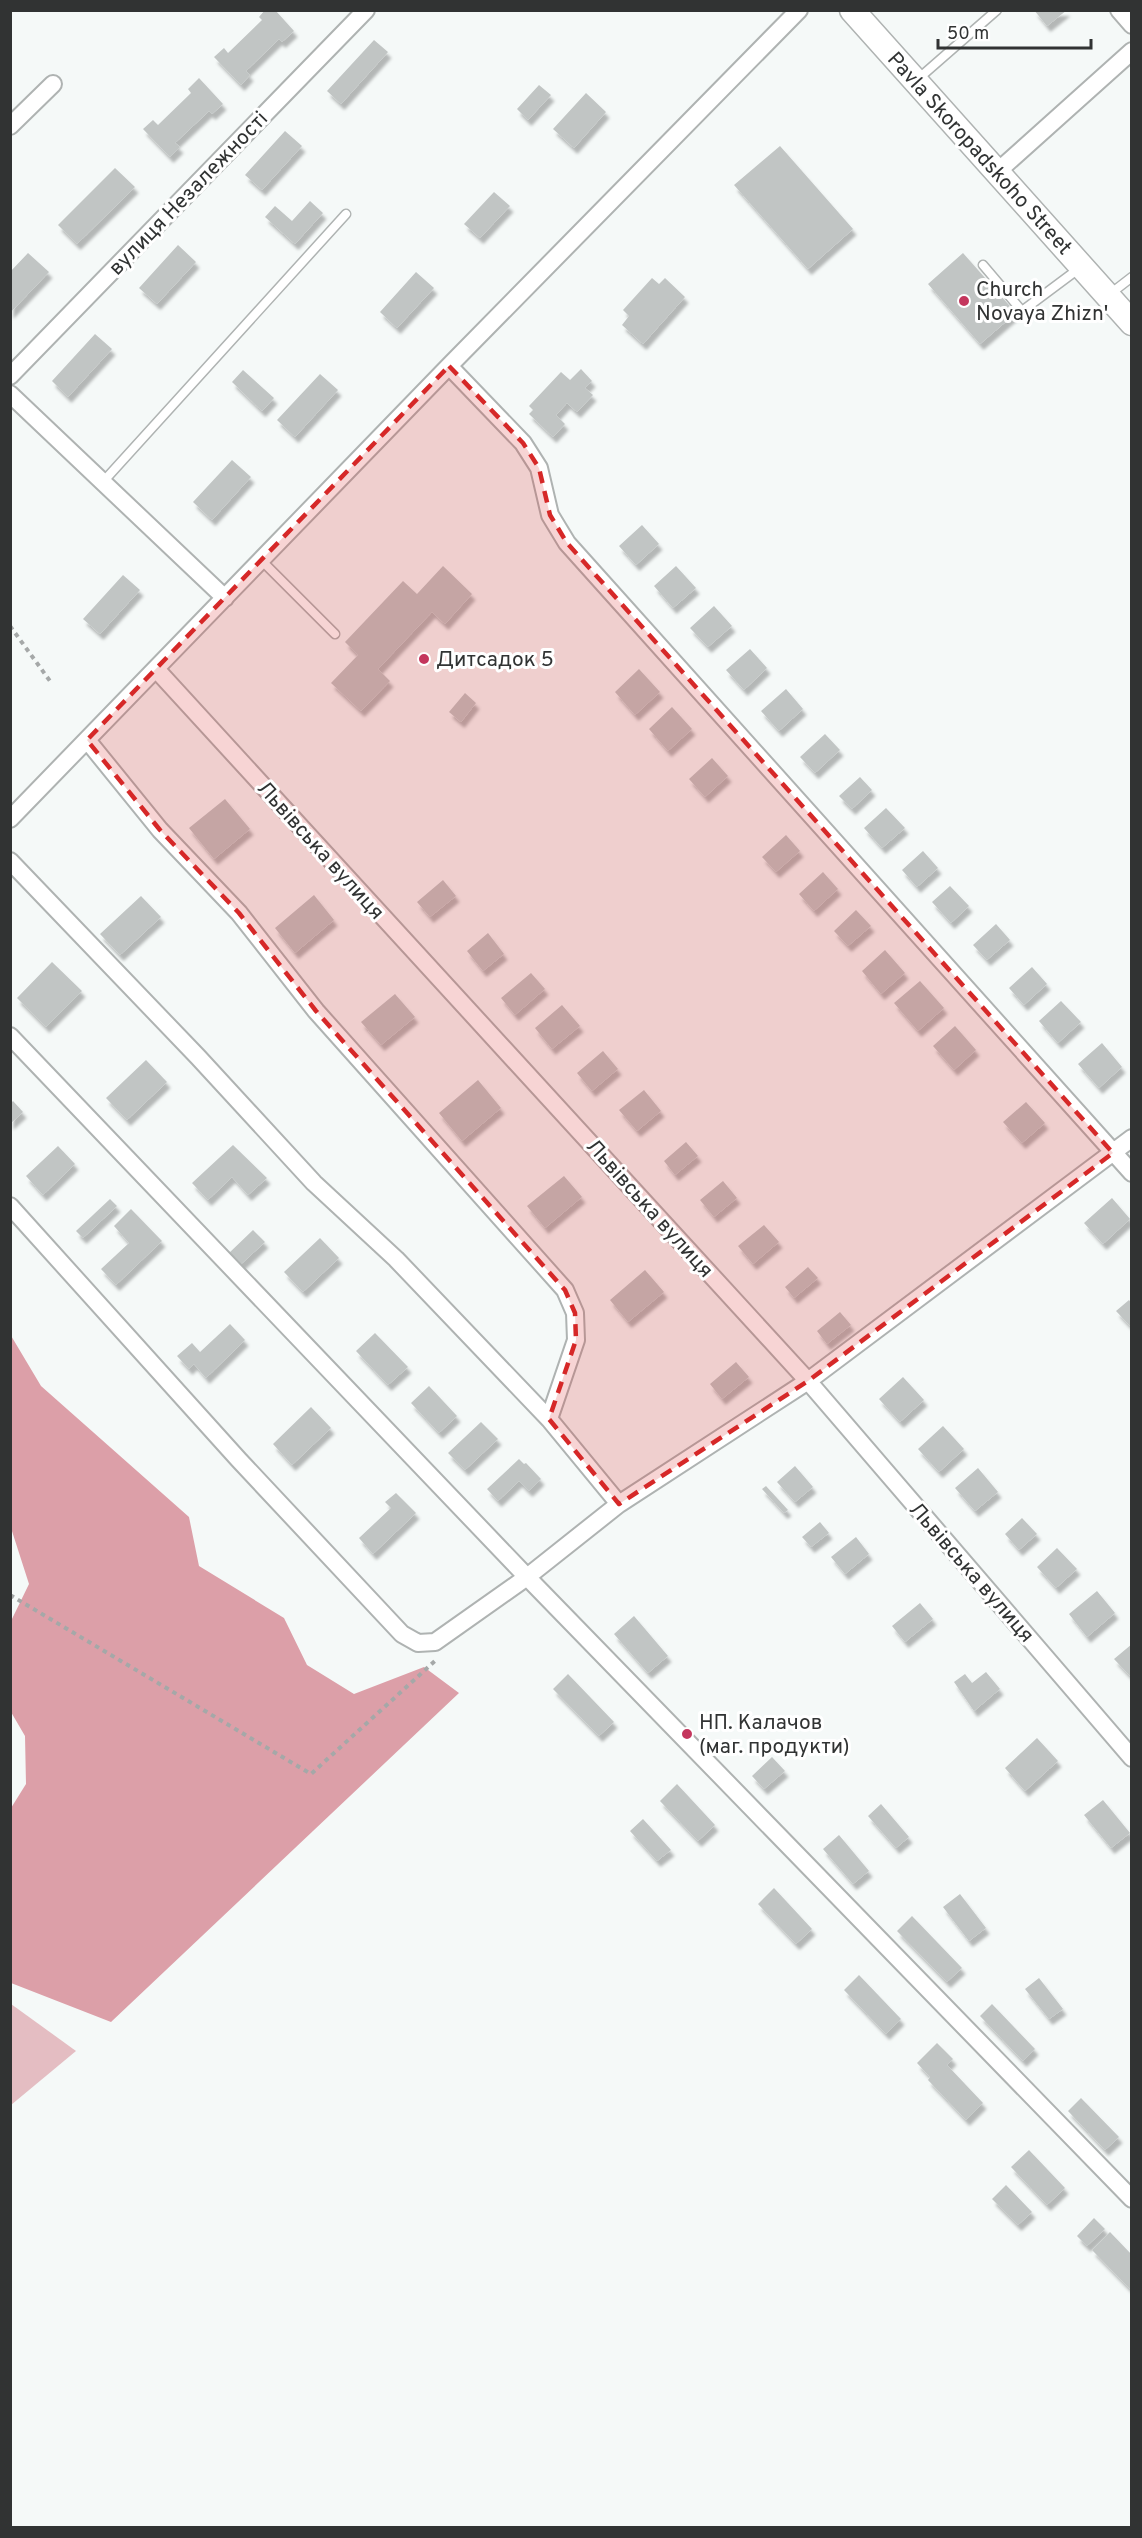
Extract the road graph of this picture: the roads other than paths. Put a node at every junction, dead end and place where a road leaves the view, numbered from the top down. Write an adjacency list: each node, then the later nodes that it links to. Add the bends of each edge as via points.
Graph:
1 (366, 10): 19 (street, вулиця Незалежності)
2 (799, 10): 18 (street)
3 (852, 10): 8 (street, Pavla Skoropadskoho Street)
4 (997, 10): 8 (lane)
5 (1119, 10): 6 (street)
6 (1131, 25)
7 (1131, 51): 11 (street)
8 (915, 81): 11 (street, Pavla Skoropadskoho Street)
9 (53, 84): 10 (street)
10 (10, 126)
11 (997, 172): 14 (street, Pavla Skoropadskoho Street)
12 (346, 214): 21 (lane)
13 (983, 265): 14 (lane, via 1022,311)
14 (1081, 267): 16 (street, Pavla Skoropadskoho Street)
15 (1131, 276): 16 (lane)
16 (1108, 297): 17 (street, Pavla Skoropadskoho Street)
17 (1131, 323)
18 (449, 366): 22 (street); 31 (street, via 524,443 539,468 550,515 567,543)
19 (10, 376)
20 (10, 394): 21 (street)
21 (102, 483): 23 (street)
22 (261, 560): 23 (street); 24 (lane)
23 (225, 598): 25 (street)
24 (335, 634)
25 (156, 669): 26 (street); 34 (street, Львівська вулиця)
26 (87, 740): 27 (street); 35 (street, via 160,830 239,914 316,1011 565,1290 575,1313 576,1340)
27 (10, 819)
28 (10, 861): 35 (street, via 314,1183 396,1259)
29 (10, 1036): 37 (street)
30 (1131, 1138): 31 (street)
31 (1113, 1153): 32 (street); 34 (street)
32 (1131, 1173)
33 (10, 1206): 37 (street, via 402,1634 418,1643 435,1642)
34 (808, 1382): 36 (street); 38 (street, Львівська вулиця)
35 (549, 1419): 36 (street)
36 (619, 1504): 37 (street)
37 (527, 1577): 39 (street)
38 (1131, 1758)
39 (1131, 2199)

